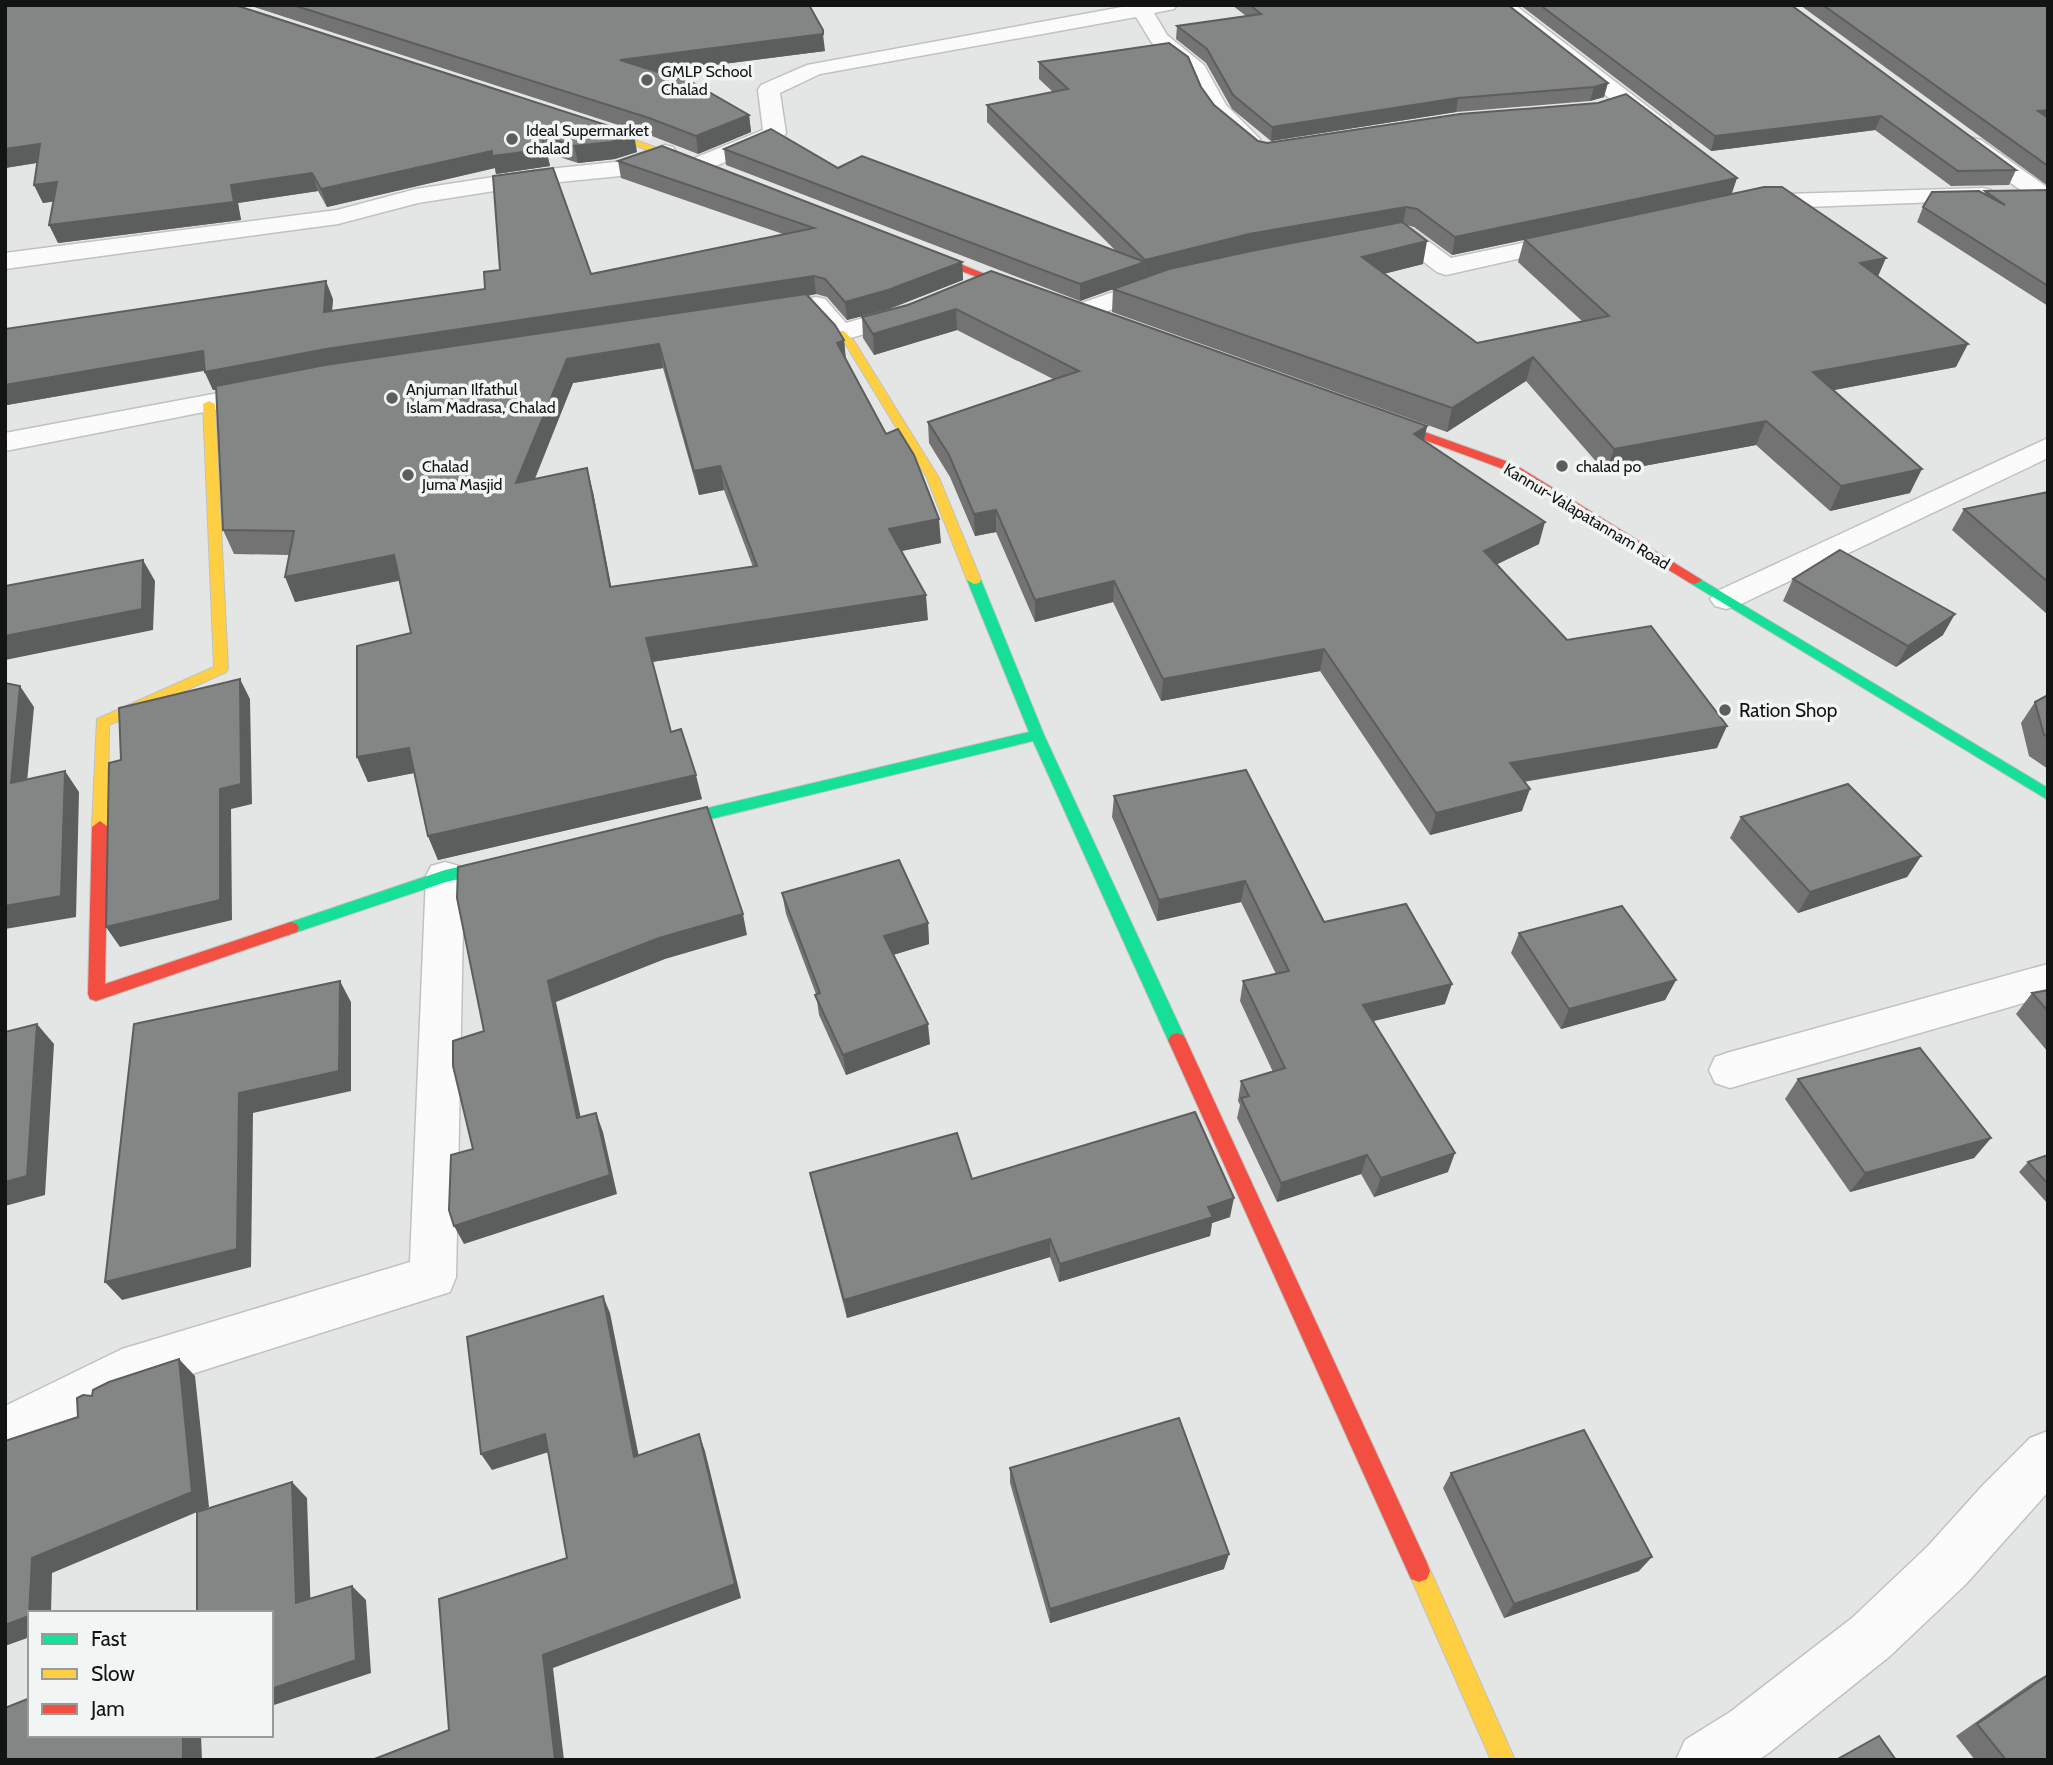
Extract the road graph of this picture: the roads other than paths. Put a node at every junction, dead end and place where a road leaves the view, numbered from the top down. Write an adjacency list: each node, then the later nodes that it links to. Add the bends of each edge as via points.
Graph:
1 (1167, 5): 3 (street)
2 (1502, 5): 4 (street)
3 (1143, 9): 9 (street, via 1147,25 1161,43 1196,67 1214,105); 11 (street, via 814,69 769,90 775,133)
4 (1626, 100): 5 (street); 8 (street)
5 (1604, 107)
6 (565, 118): 10 (street)
7 (1951, 129): 14 (street)
8 (1680, 142)
9 (1266, 151)
10 (665, 152): 11 (street); 18 (street, via 620,169 416,196 338,217)
11 (698, 165): 12 (street)
12 (720, 173)
13 (1732, 195): 14 (street, via 1756,200)
14 (2044, 195)
15 (1594, 235): 17 (street, via 1446,267 1403,234)
16 (893, 241): 20 (street)
17 (1351, 243)
18 (5, 261)
19 (1184, 278): 22 (street)
20 (991, 280): 21 (street); 25 (street, via 899,317)
21 (1043, 298)
22 (1076, 310): 24 (street)
23 (781, 311): 25 (street, via 816,305)
24 (1108, 321)
25 (840, 333): 32 (street, via 933,478)
26 (271, 390): 27 (street)
27 (209, 404): 29 (street); 36 (street, via 221,669 102,722 96,994)
28 (1367, 415): 31 (street, Kannur-Valapatannam Road, via 1510,467)
29 (5, 442)
30 (2048, 447): 31 (street)
31 (1726, 599): 33 (street, Kannur-Valapatannam Road)
32 (1037, 735): 34 (street); 41 (street)
33 (2048, 795)
34 (647, 828)
35 (526, 857): 36 (street)
36 (445, 876): 39 (street, via 433,1278 122,1373)
37 (2048, 980): 38 (street)
38 (1730, 1070)
39 (5, 1433)
40 (2048, 1456): 42 (street, via 1947,1565 1871,1637 1751,1732)
41 (1503, 1760)
42 (1705, 1760)

